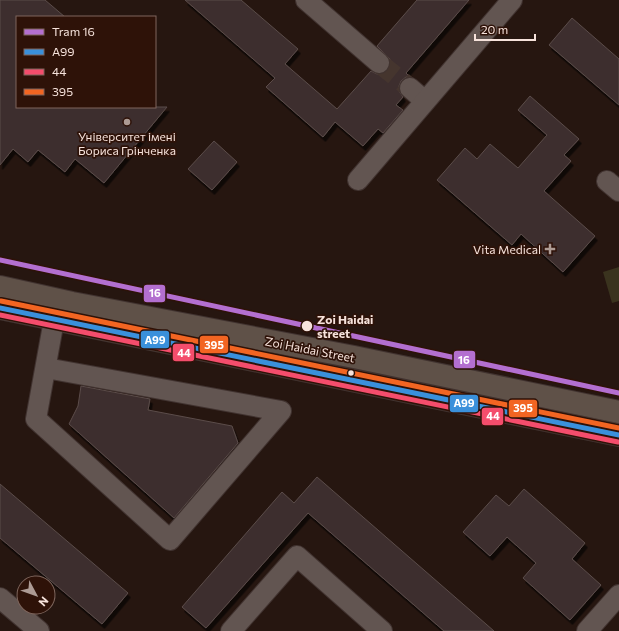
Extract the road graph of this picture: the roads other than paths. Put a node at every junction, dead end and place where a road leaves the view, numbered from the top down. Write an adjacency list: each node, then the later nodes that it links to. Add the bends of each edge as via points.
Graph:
1 (306, 0): 3 (street)
2 (512, 0): 5 (street)
3 (379, 63)
4 (410, 88): 5 (street)
5 (425, 101): 6 (street)
6 (358, 180)
7 (0, 287): 11 (main road, Zoi Haidai Street)
8 (0, 308): 9 (main road, Zoi Haidai Street)
9 (54, 320): 10 (street); 12 (main road, Zoi Haidai Street)
10 (46, 368): 10 (street, via 36,419 170,540 281,411)
11 (619, 412)
12 (619, 435)
13 (619, 595): 18 (street)
14 (0, 598): 15 (street)
15 (39, 631)
16 (231, 631): 17 (street, via 297,556)
17 (382, 631)
18 (587, 631)

